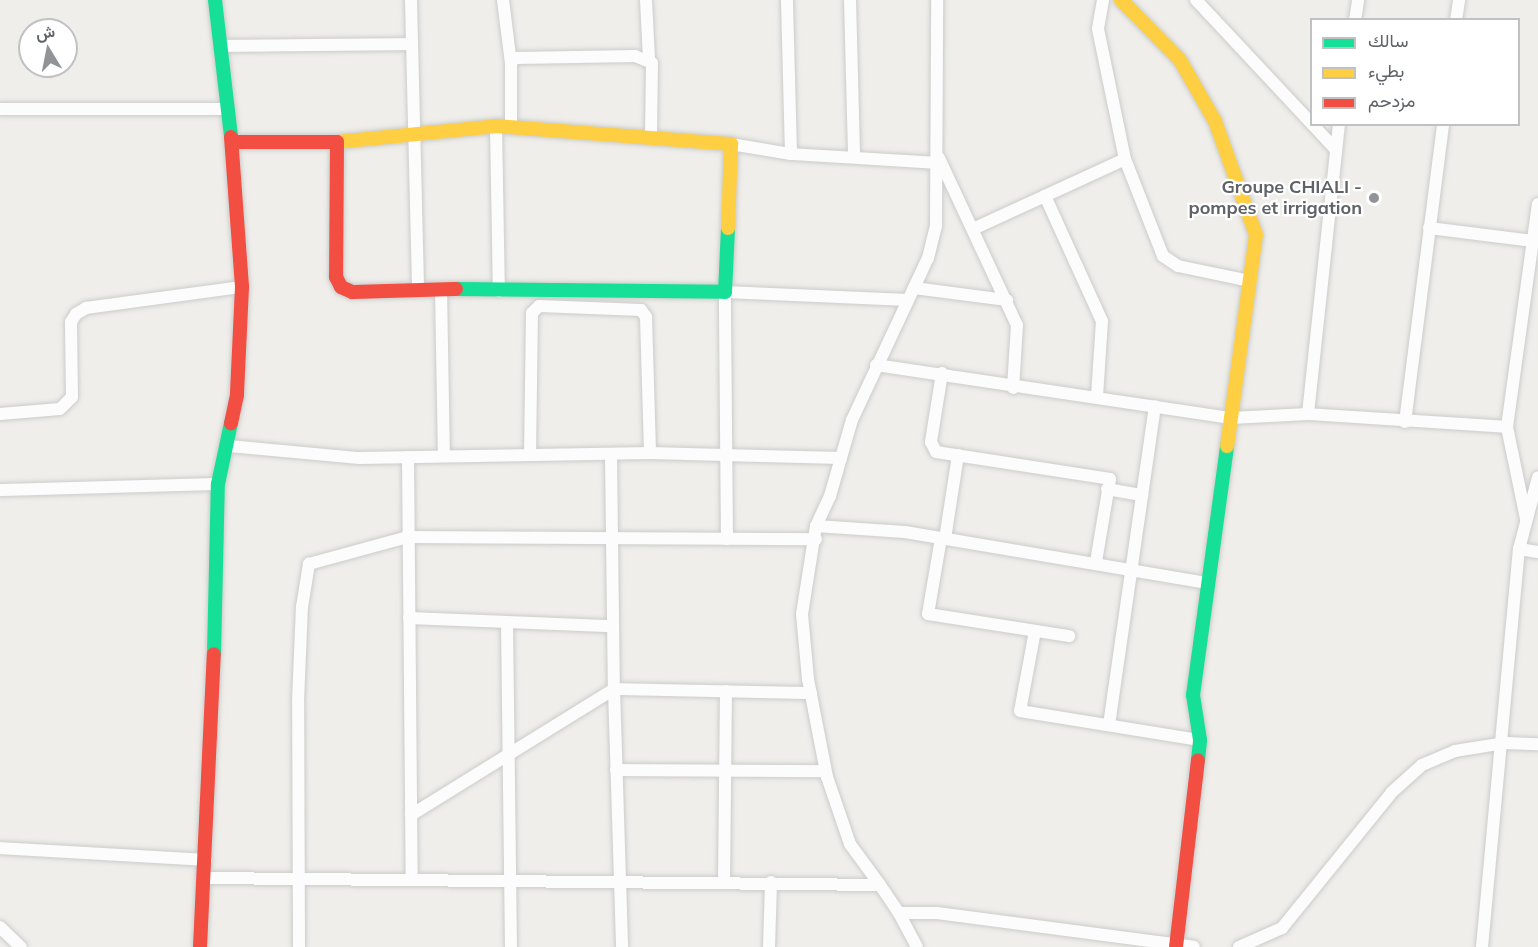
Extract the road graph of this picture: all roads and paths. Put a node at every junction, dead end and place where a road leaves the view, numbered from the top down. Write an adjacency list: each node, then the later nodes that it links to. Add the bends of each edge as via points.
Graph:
1 (215, 0): 16 (street)
2 (411, 0): 15 (street)
3 (503, 0): 18 (street)
4 (646, 0): 17 (street)
5 (787, 0): 33 (street)
6 (850, 0): 34 (street)
7 (937, 0): 35 (street)
8 (1103, 0): 36 (street, via 1098,29)
9 (1121, 0): 42 (street, via 1180,60 1215,121 1254,220)
10 (1196, 0): 21 (street)
11 (1358, 0): 13 (street)
12 (1459, 0): 14 (street)
13 (1355, 18)
14 (1456, 18)
15 (411, 44): 16 (street); 27 (street)
16 (220, 46): 19 (street)
17 (649, 59): 18 (street, via 523,54); 28 (street, via 653,70)
18 (511, 63): 23 (street)
19 (226, 108): 20 (street); 29 (street)
20 (0, 109)
21 (1310, 122)
22 (496, 126): 23 (street); 27 (street); 47 (street)
23 (510, 126): 28 (street)
24 (1314, 126): 32 (street)
25 (1339, 126): 32 (street)
26 (1443, 126): 39 (street)
27 (411, 132): 30 (street); 44 (street)
28 (651, 138): 31 (street)
29 (233, 142): 30 (street); 43 (street)
30 (337, 142): 44 (street, via 340,175 336,277 341,287 352,292)
31 (731, 144): 33 (street); 48 (street)
32 (1336, 150): 57 (street)
33 (791, 154): 34 (street)
34 (854, 157): 35 (street)
35 (937, 158): 40 (street); 45 (street, via 936,225)
36 (1125, 159): 37 (street); 42 (street, via 1163,256 1178,266)
37 (1045, 196): 40 (street); 54 (street, via 1102,321)
38 (1538, 204): 41 (street)
39 (1429, 228): 41 (street); 59 (street)
40 (973, 229): 50 (street)
41 (1533, 241): 60 (street)
42 (1251, 281): 58 (street)
43 (243, 286): 56 (street, via 86,308 71,322 72,397 60,409); 61 (street)
44 (418, 288): 46 (street)
45 (914, 288): 49 (street); 50 (street)
46 (441, 289): 47 (street); 64 (street)
47 (499, 291): 48 (street)
48 (725, 292): 49 (street); 67 (street)
49 (908, 300): 51 (street)
50 (1007, 300): 53 (street, via 1017,325)
51 (876, 365): 52 (street); 69 (street)
52 (942, 373): 53 (street); 66 (street, via 932,447)
53 (1013, 388): 54 (street)
54 (1097, 397): 55 (street)
55 (1155, 406): 58 (street); 74 (street)
56 (0, 414)
57 (1308, 414): 58 (street); 59 (street)
58 (1231, 418): 85 (street)
59 (1405, 422): 60 (street)
60 (1507, 427): 75 (street)
61 (230, 446): 68 (street); 71 (street)
62 (650, 453): 63 (street); 65 (street, via 646,317 641,309 539,306 532,313); 67 (street)
63 (612, 454): 65 (street); 78 (street)
64 (444, 455): 65 (street); 68 (street)
65 (530, 455)
66 (958, 455): 72 (street, via 1105,475 1110,479); 79 (street)
67 (726, 456): 69 (street); 80 (street)
68 (408, 457): 77 (street)
69 (841, 458): 76 (street)
70 (1538, 477): 75 (street)
71 (218, 484): 73 (street); 104 (street)
72 (1107, 489): 74 (street); 83 (street)
73 (0, 490)
74 (1142, 495): 84 (street)
75 (1526, 519): 81 (street)
76 (816, 533): 79 (street); 80 (street); 93 (street, via 802,614)
77 (408, 537): 78 (street); 86 (street); 106 (street, via 314,560 305,572)
78 (612, 538): 80 (street); 88 (street)
79 (943, 538): 83 (street); 89 (street, via 928,614)
80 (727, 539)
81 (1519, 549): 82 (street); 96 (street)
82 (1538, 552)
83 (1096, 562): 84 (street)
84 (1131, 568): 85 (street); 94 (street)
85 (1208, 583): 95 (street, via 1193,695)
86 (409, 618): 87 (street); 102 (street)
87 (507, 622): 88 (street); 98 (street)
88 (612, 626): 91 (street)
89 (1035, 631): 90 (street); 94 (street, via 1020,711)
90 (1069, 636)
91 (614, 689): 92 (street); 98 (street); 99 (street)
92 (726, 691): 93 (street); 100 (street)
93 (811, 693): 101 (street)
94 (1109, 725): 95 (street)
95 (1200, 740): 115 (street)
96 (1505, 743): 97 (street); 124 (street, via 1455,751 1422,765 1392,792 1282,928); 125 (street)
97 (1538, 744)
98 (508, 751): 102 (street); 108 (street)
99 (616, 770): 100 (street); 111 (street)
100 (725, 771): 101 (street); 109 (street)
101 (825, 771): 112 (street, via 850,844)
102 (411, 814): 107 (street)
103 (0, 848): 104 (street)
104 (206, 860): 105 (street)
105 (205, 878): 106 (street); 117 (street)
106 (296, 879): 107 (street); 118 (street)
107 (412, 880): 108 (street)
108 (509, 881): 111 (street); 119 (street)
109 (724, 882): 110 (street); 111 (street)
110 (771, 882): 112 (street); 121 (street)
111 (619, 883): 120 (street)
112 (880, 885): 113 (street)
113 (898, 913): 115 (street, via 938,913); 122 (street)
114 (0, 927): 116 (street)
115 (1176, 946): 123 (street)
116 (21, 947)
117 (200, 947)
118 (299, 947)
119 (511, 947)
120 (622, 947)
121 (769, 947)
122 (918, 947)
123 (1194, 947)
124 (1242, 947)
125 (1482, 947)

